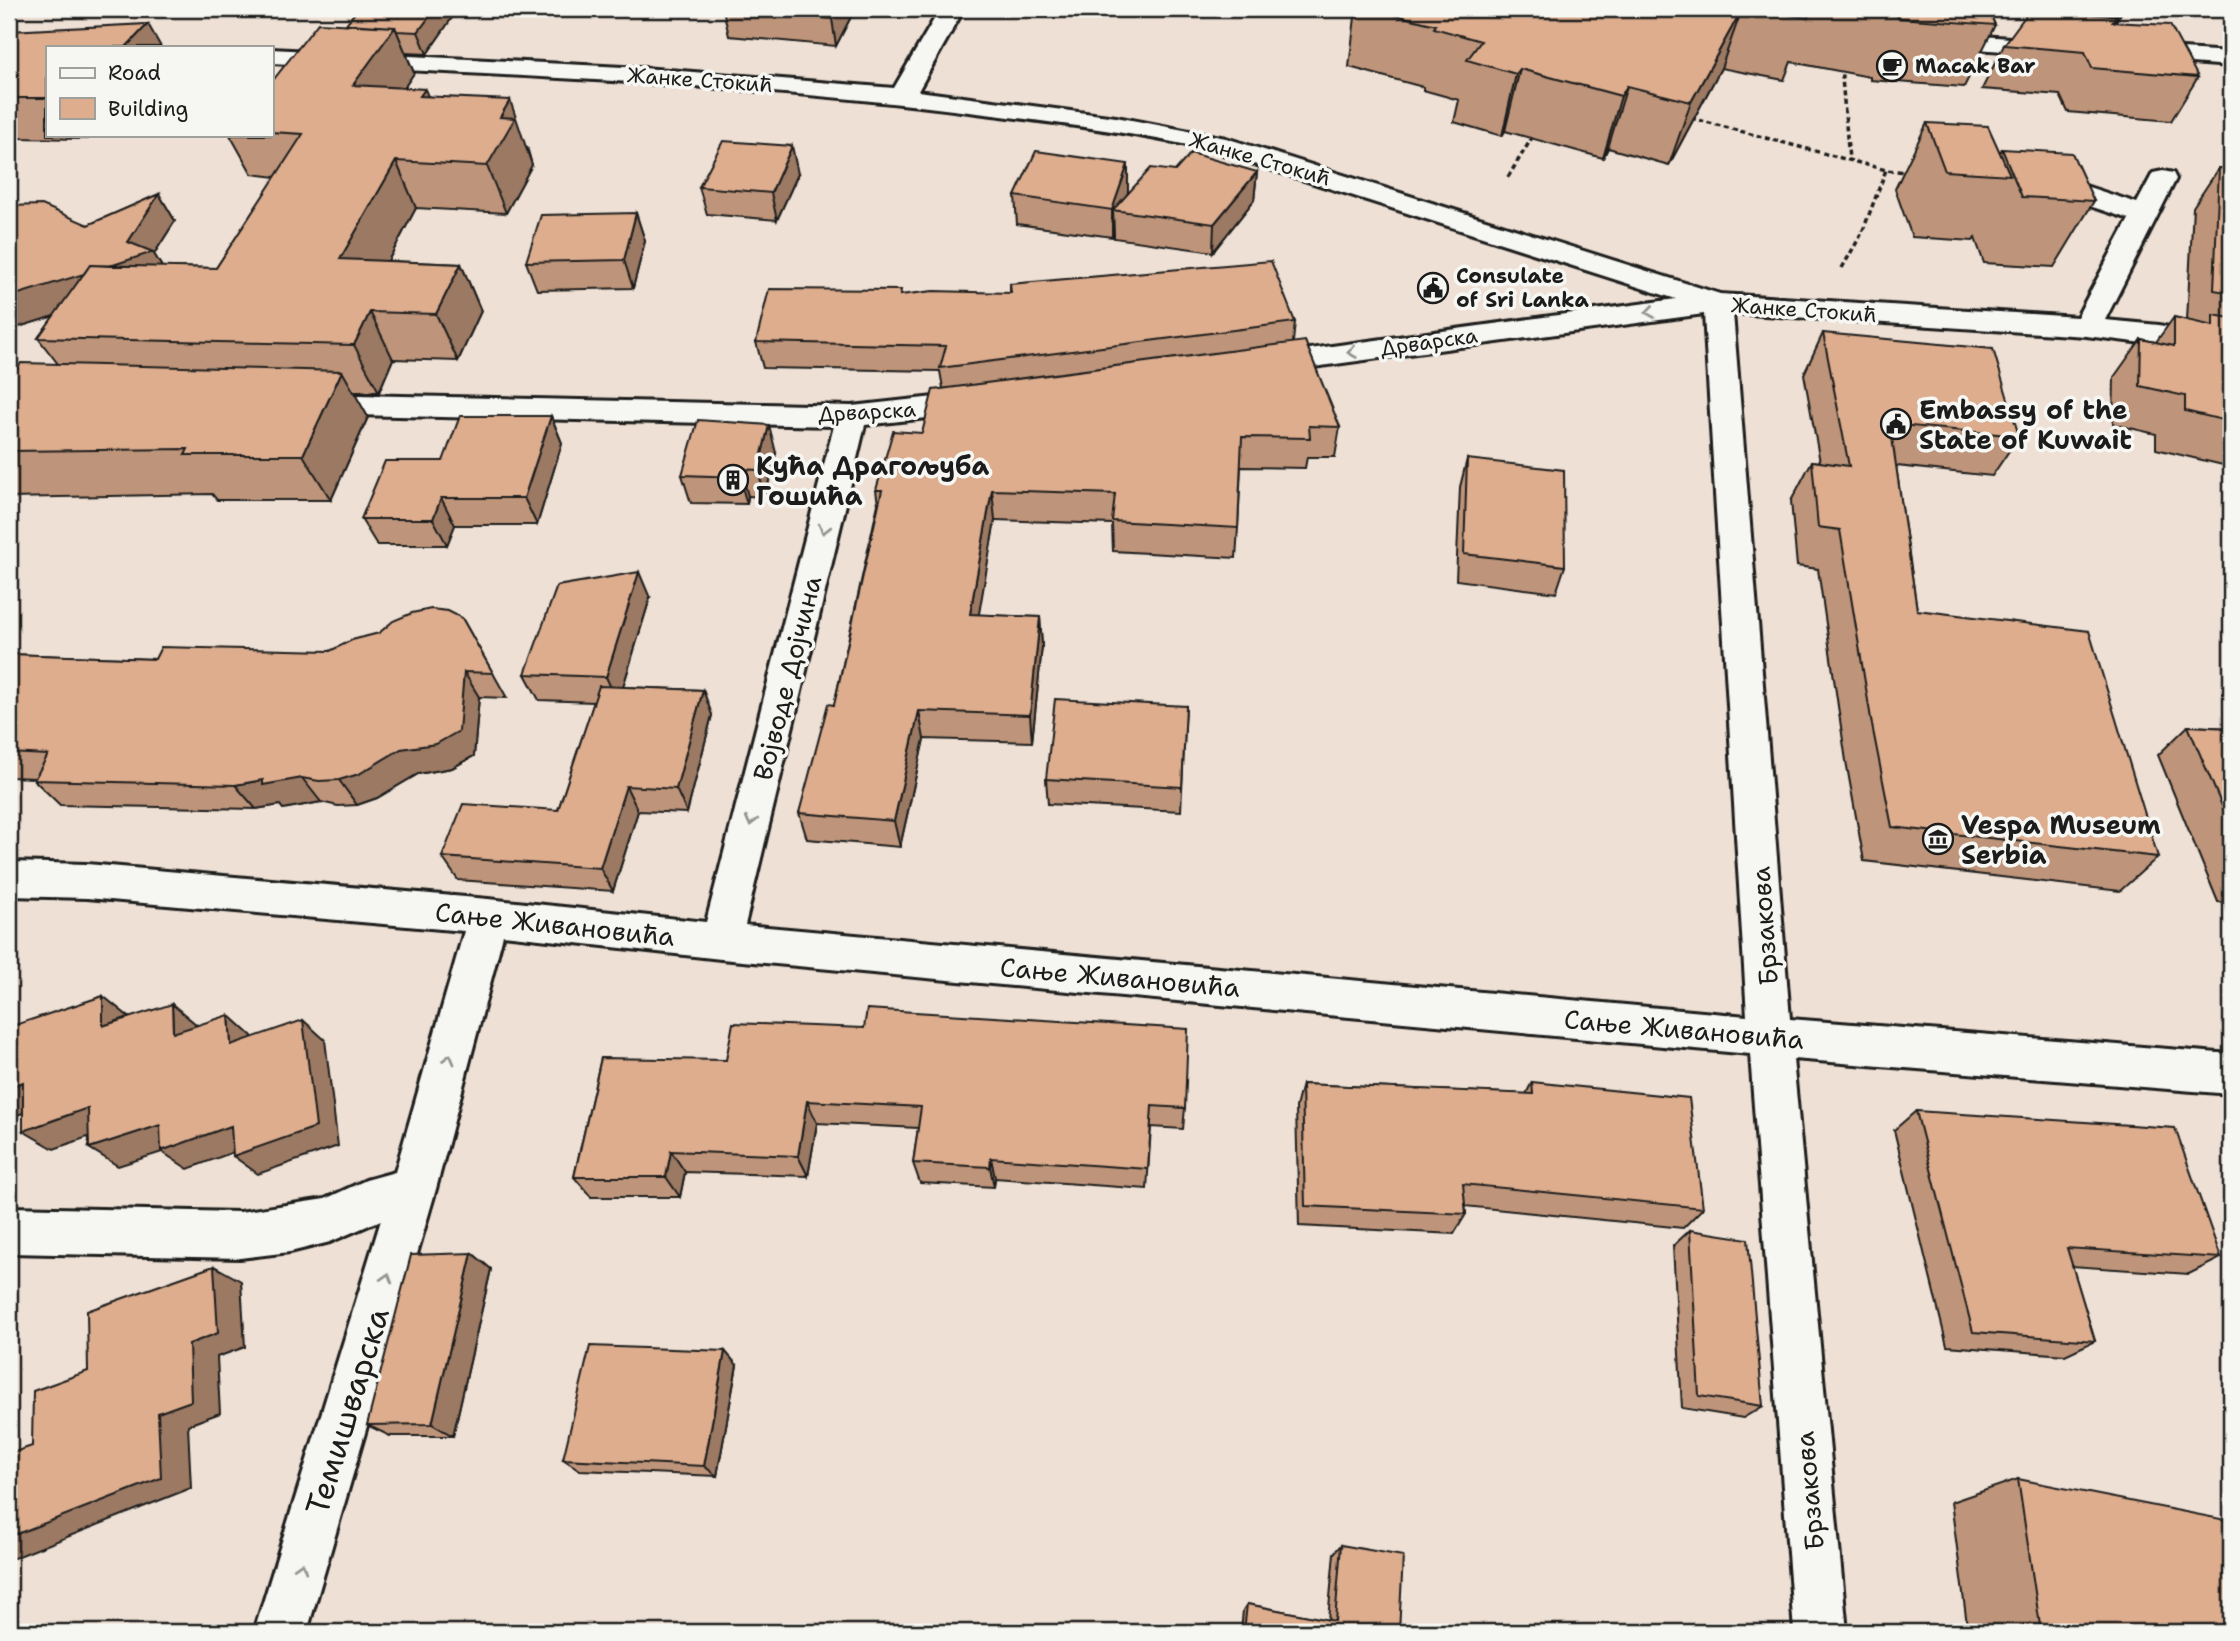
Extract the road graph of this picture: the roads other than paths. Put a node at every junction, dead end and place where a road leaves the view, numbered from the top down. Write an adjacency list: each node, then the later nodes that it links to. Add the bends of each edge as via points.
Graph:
1 (952, 9): 7 (street)
2 (1905, 38): 3 (street)
3 (2082, 49)
4 (2109, 51): 6 (street)
5 (273, 56): 7 (street, Жанке Стокић)
6 (2231, 59)
7 (903, 95): 11 (street, Жанке Стокић, via 1146,129 1217,144)
8 (2018, 173): 10 (street)
9 (2163, 179): 10 (street)
10 (2145, 215): 12 (street)
11 (1718, 303): 12 (street, Жанке Стокић); 14 (street, Дрварска, one-way to 14); 21 (street, Брзакова)
12 (2086, 327): 13 (street, Жанке Стокић, via 2159,335)
13 (2231, 350)
14 (1237, 368)
15 (1004, 399): 17 (street, Дрварска)
16 (286, 403): 17 (street, Дрварска)
17 (852, 416): 20 (street, Војводе Дојчина, one-way to 20)
18 (9, 879): 19 (street, Сање Живановића, via 87,881)
19 (488, 916): 20 (street, Сање Живановића); 23 (street, Темишварска, one-way to 19)
20 (721, 941): 21 (street, Сање Живановића)
21 (1770, 1037): 22 (street, Сање Живановића); 26 (street, Брзакова)
22 (2231, 1074)
23 (413, 1189): 24 (street, via 366,1202 330,1220 240,1235); 25 (street, Темишварска, one-way to 23)
24 (9, 1230)
25 (281, 1632)
26 (1821, 1632)

